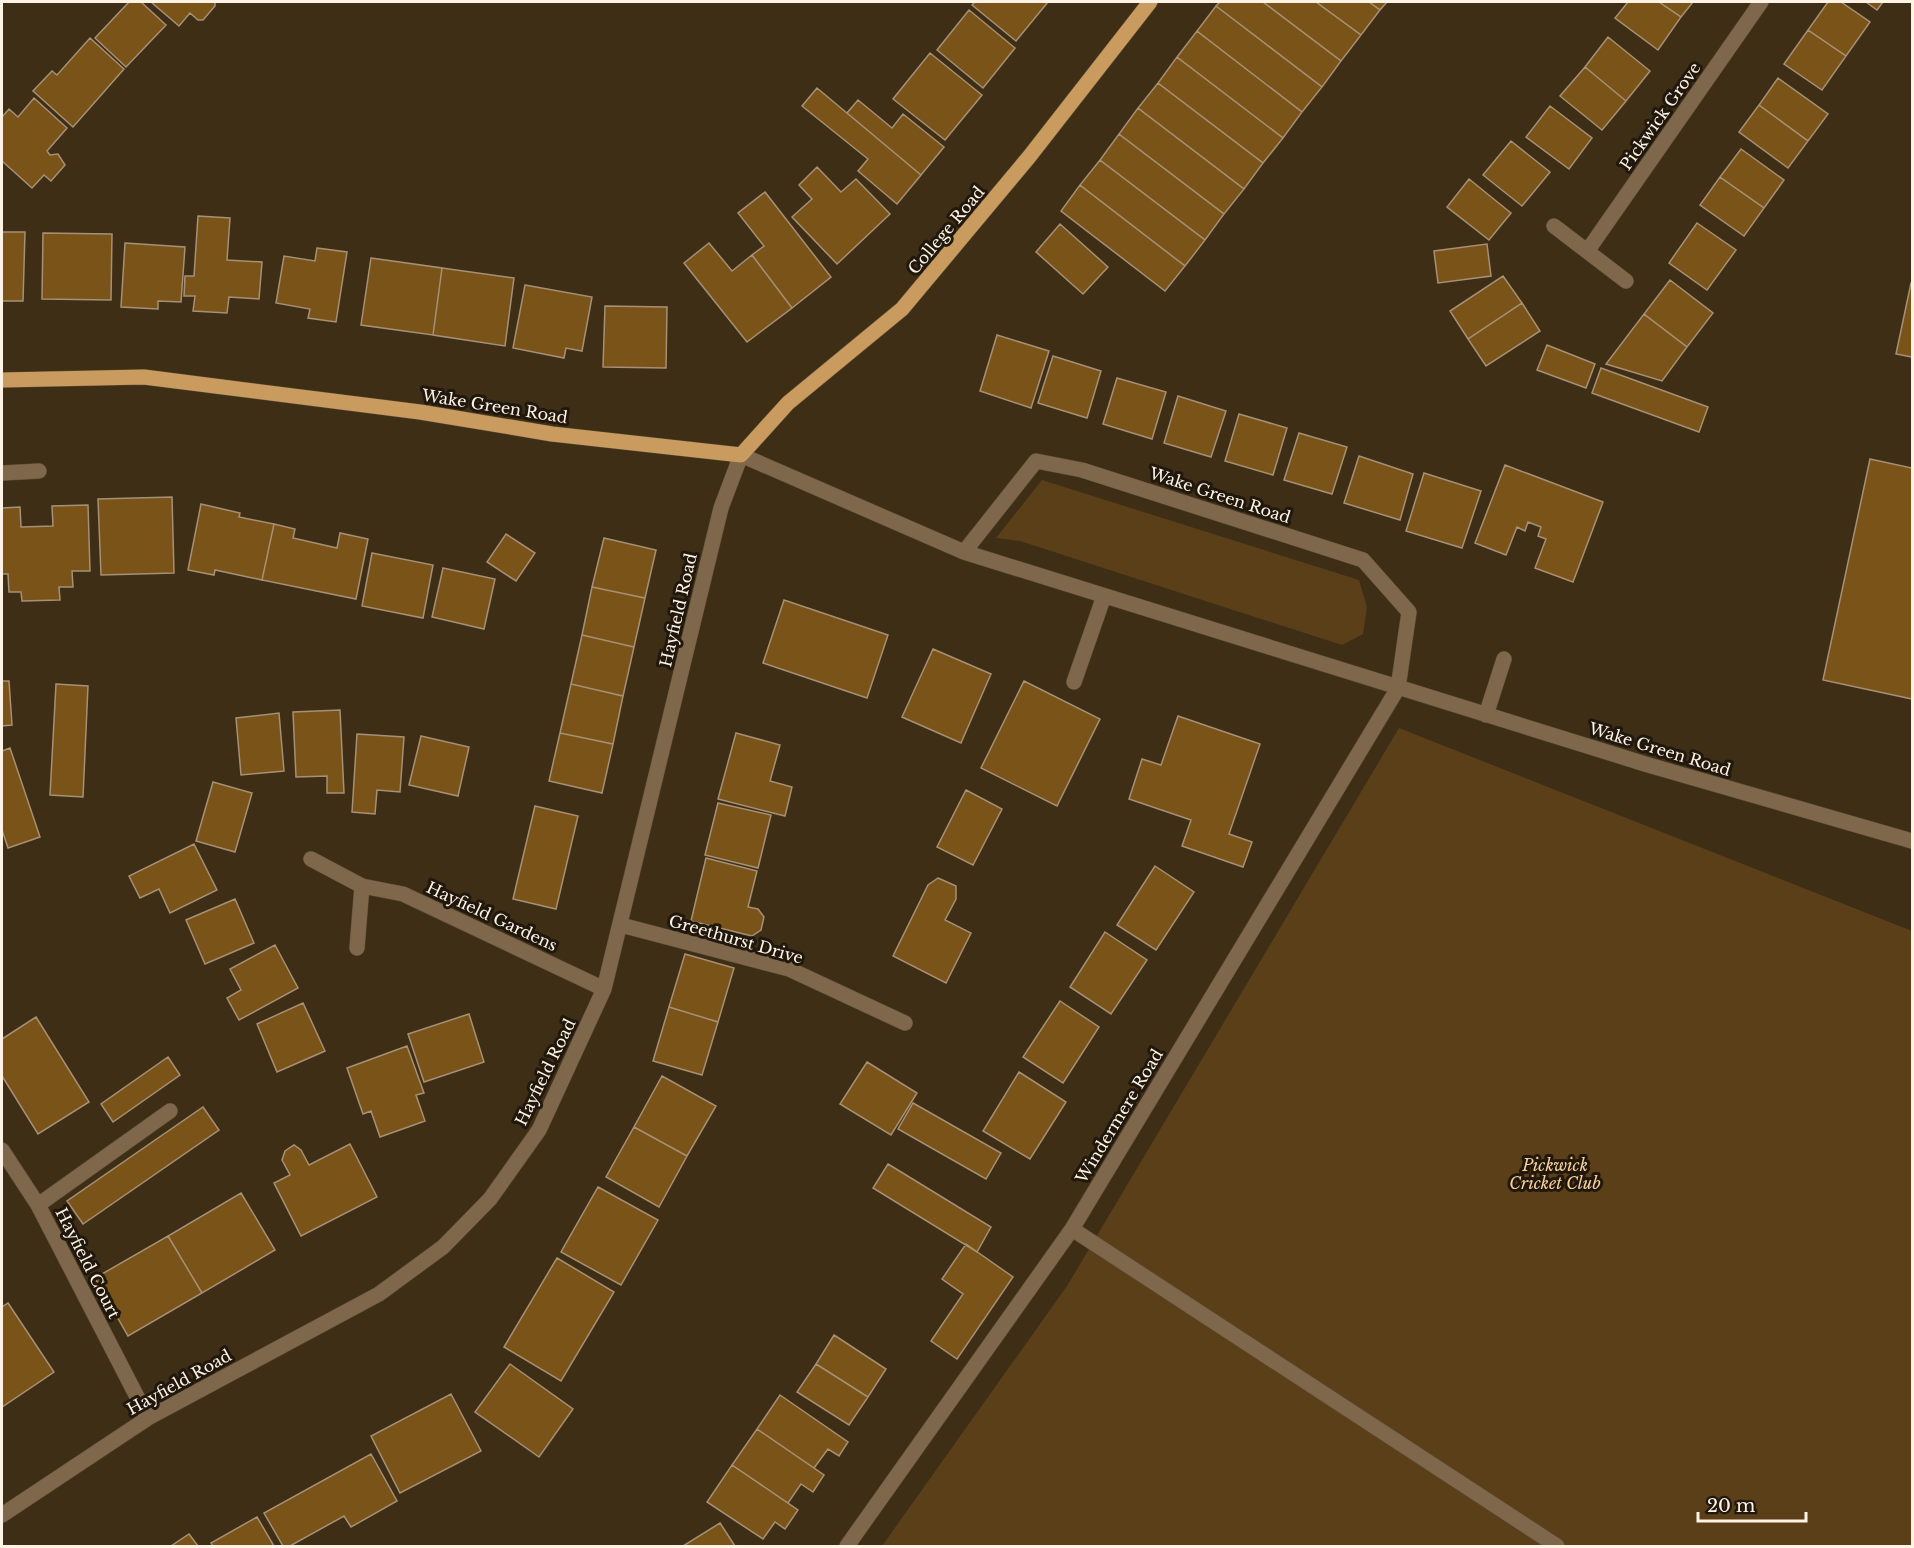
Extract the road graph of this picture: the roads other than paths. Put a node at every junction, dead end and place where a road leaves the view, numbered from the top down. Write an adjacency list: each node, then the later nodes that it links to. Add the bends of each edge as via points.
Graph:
1 (1150, 2): 7 (main road, College Road, via 1029,157 902,309 788,403)
2 (1761, 2): 4 (street, Pickwick Grove)
3 (1554, 226): 4 (street)
4 (1588, 250): 5 (street)
5 (1626, 281)
6 (2, 380): 7 (main road, Wake Green Road, via 144,377 420,412 552,434)
7 (741, 455): 10 (street, Wake Green Road); 19 (street, Hayfield Road, via 721,508)
8 (39, 471): 9 (street)
9 (2, 473)
10 (964, 552): 11 (street, Wake Green Road); 14 (street, Wake Green Road, via 1036,461 1082,470 1363,560 1409,612)
11 (1104, 596): 13 (street); 14 (street, Wake Green Road)
12 (1504, 659): 15 (street)
13 (1074, 682)
14 (1398, 688): 15 (street, Wake Green Road); 26 (street, Windermere Road)
15 (1486, 715): 16 (street, Wake Green Road)
16 (1912, 841)
17 (311, 859): 18 (street, Hayfield Gardens)
18 (362, 886): 20 (street); 21 (street, Hayfield Gardens, via 403,894)
19 (621, 925): 21 (street, Hayfield Road); 22 (street, Greethurst Drive, via 789,969)
20 (357, 948)
21 (604, 989): 27 (street, Hayfield Road, via 539,1130 490,1198 443,1247 379,1294)
22 (905, 1023)
23 (170, 1111): 25 (street, Hayfield Court)
24 (2, 1150): 25 (street)
25 (38, 1205): 27 (street, Hayfield Court)
26 (1072, 1229): 29 (street, Windermere Road); 30 (street)
27 (148, 1418): 28 (street, Hayfield Road)
28 (2, 1515)
29 (847, 1546)
30 (1557, 1546)

